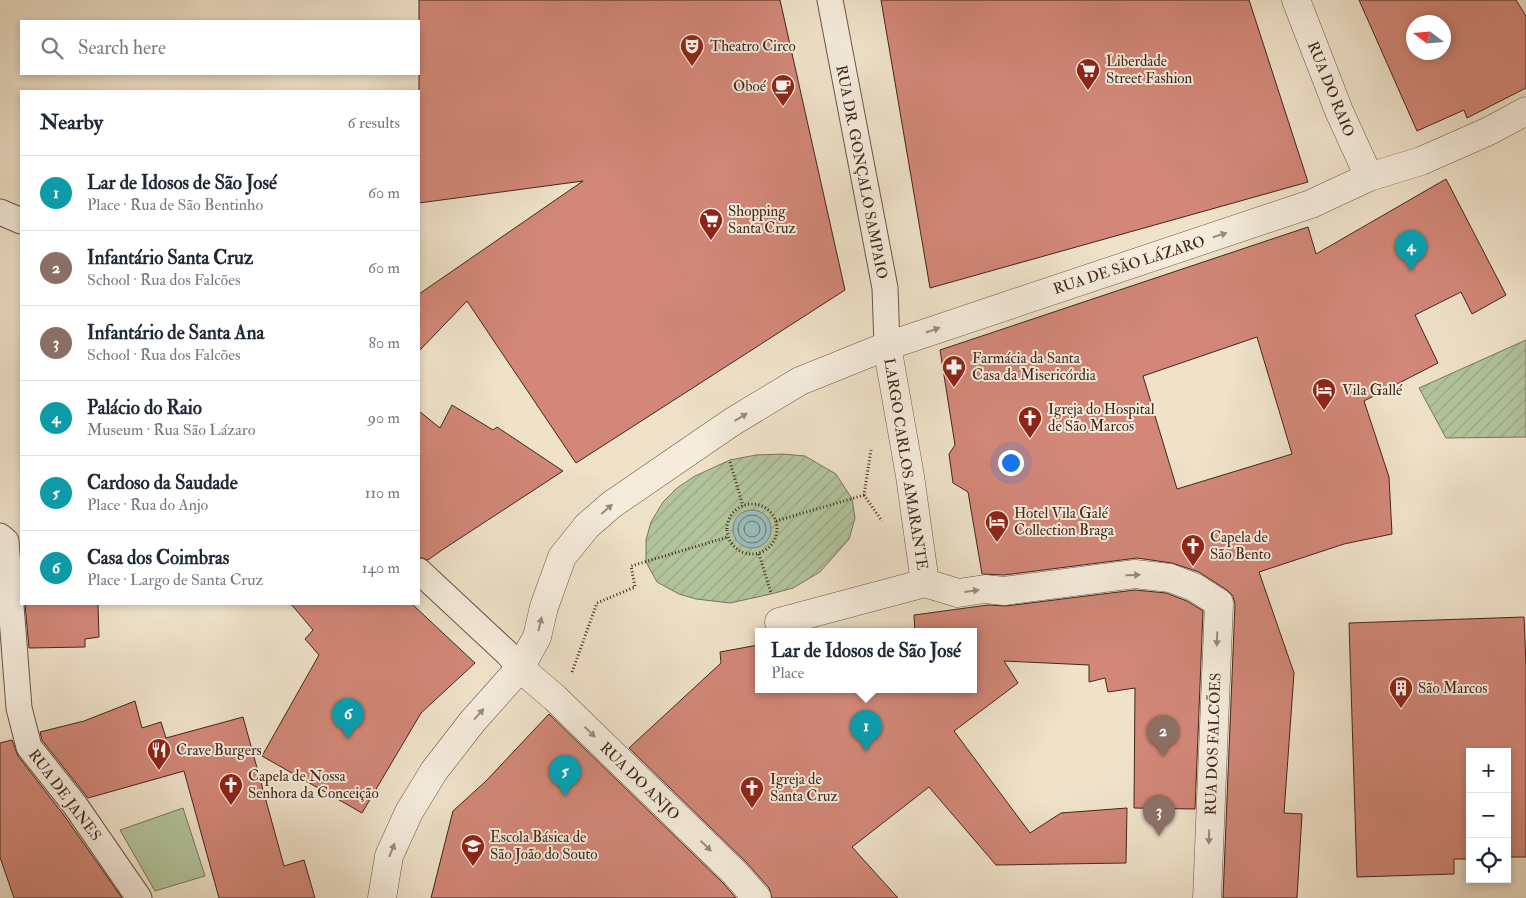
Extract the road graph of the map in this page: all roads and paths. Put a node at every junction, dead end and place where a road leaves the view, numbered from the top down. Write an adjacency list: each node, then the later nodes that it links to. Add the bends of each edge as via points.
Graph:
1 (830, 0): 7 (street, RUA DR. GONÇALO SAMPAIO, via 885,288)
2 (1296, 0): 4 (street, RUA DO RAIO)
3 (1526, 111): 4 (street, RUA DE SÃO LÁZARO, via 1421,161)
4 (1368, 177): 7 (street, RUA DE SÃO LÁZARO, one-way to 4, via 1311,204)
5 (0, 212): 6 (street)
6 (20, 221)
7 (887, 346): 8 (street, LARGO CARLOS AMARANTE, one-way to 7, via 800,381); 16 (street, LARGO CARLOS AMARANTE)
8 (720, 430): 10 (path); 19 (street, LARGO CARLOS AMARANTE, one-way to 8, via 537,637 562,557 572,542 611,505)
9 (871, 448): 11 (path, via 864,495)
10 (743, 506): 11 (path, via 762,506); 13 (path, via 732,513 727,524)
11 (776, 521): 14 (path, via 778,532 774,542)
12 (0, 536): 21 (street, RUA DE JANES, via 6,541 19,708 28,747 75,805)
13 (728, 537): 14 (path, via 738,551); 20 (path, via 631,566 635,586 597,604)
14 (758, 554): 17 (path)
15 (420, 572): 19 (street)
16 (925, 583): 18 (street); 24 (street, RUA DOS FALCÕES, one-way to 24, via 958,592 1004,591 1135,574 1170,578 1194,587 1219,603)
17 (771, 594)
18 (779, 622)
19 (520, 668): 22 (street, LARGO CARLOS AMARANTE, one-way to 19, via 389,856 409,812 434,771); 23 (street, RUA DO ANJO, one-way to 23, via 555,698)
20 (569, 678)
21 (139, 898)
22 (382, 898)
23 (757, 898)
24 (1207, 898)

